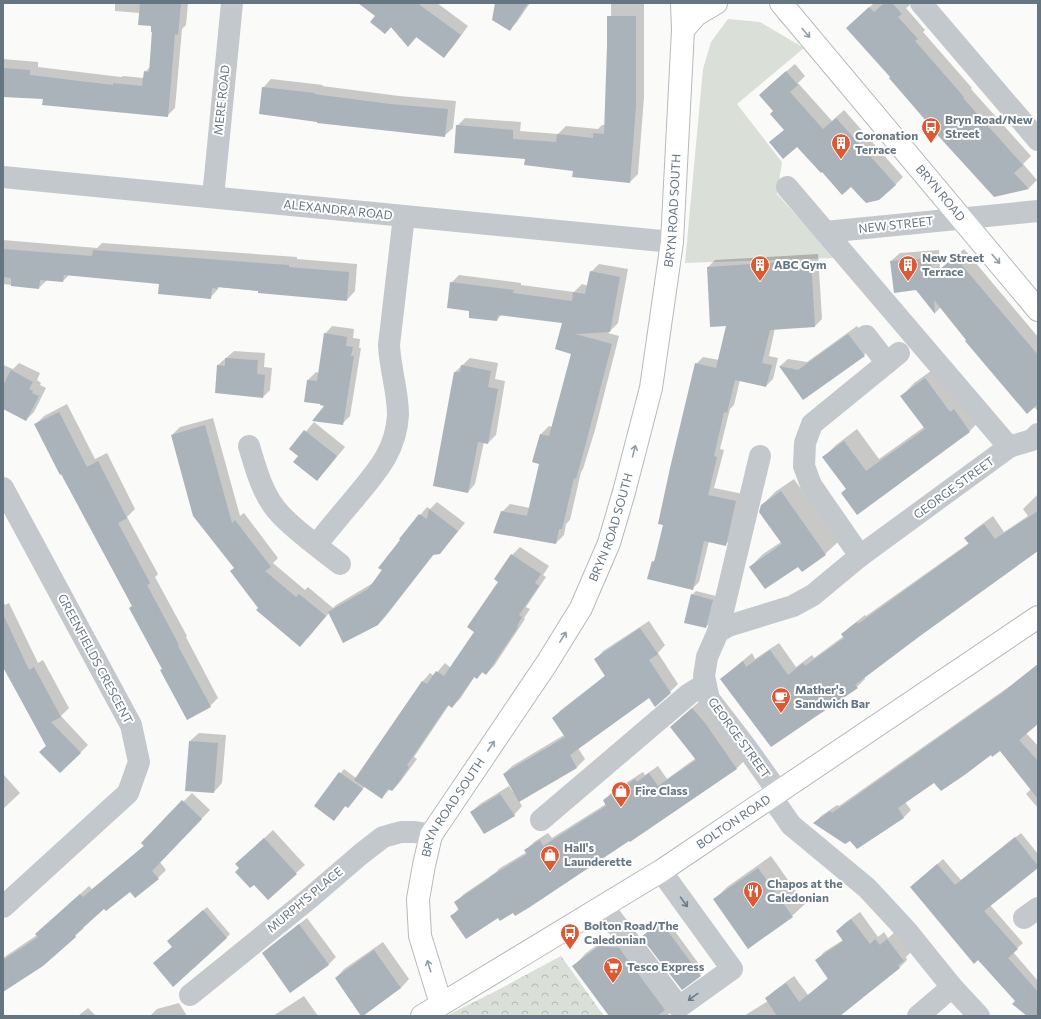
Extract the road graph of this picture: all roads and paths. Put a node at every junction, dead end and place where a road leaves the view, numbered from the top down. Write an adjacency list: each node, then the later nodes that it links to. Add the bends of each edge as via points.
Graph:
1 (232, 3): 10 (street, MERE ROAD)
2 (682, 3): 6 (main road, BRYN ROAD SOUTH)
3 (716, 3): 6 (main road, via 696,15)
4 (781, 3): 13 (main road, BRYN ROAD, one-way to 13)
5 (920, 3): 7 (street)
6 (683, 30): 15 (main road, BRYN ROAD SOUTH)
7 (1038, 140)
8 (3, 177): 10 (street, ALEXANDRA ROAD)
9 (786, 187): 14 (street)
10 (213, 197): 12 (street, ALEXANDRA ROAD)
11 (1038, 211): 13 (street, NEW STREET)
12 (404, 216): 15 (street, ALEXANDRA ROAD); 23 (street, via 389,345 398,400 393,442 381,466)
13 (962, 219): 14 (street, NEW STREET); 16 (main road, BRYN ROAD, one-way to 16)
14 (825, 232): 20 (street)
15 (672, 242): 31 (main road, BRYN ROAD SOUTH, one-way to 15, via 577,614 609,543 651,388)
16 (1038, 310)
17 (866, 336): 24 (street, via 893,358 812,424 805,443 804,466 811,485)
18 (1038, 434): 20 (street, GEORGE STREET, via 1032,440)
19 (249, 446): 23 (street, via 270,501 280,514)
20 (1009, 447): 24 (street, GEORGE STREET)
21 (760, 456): 27 (street)
22 (3, 488): 33 (street, GREENFIELDS CRESCENT, via 131,725 139,762 128,793)
23 (316, 545): 25 (street)
24 (860, 556): 27 (street, GEORGE STREET, via 813,595 793,606 728,626)
25 (340, 564)
26 (1038, 617): 29 (main road, BOLTON ROAD)
27 (718, 632): 28 (street, GEORGE STREET, via 708,657)
28 (705, 684): 29 (street, GEORGE STREET, via 709,699 746,747); 30 (street, via 689,694)
29 (775, 794): 32 (main road, BOLTON ROAD); 35 (street, GEORGE STREET, via 790,825 867,888 906,930)
30 (541, 820)
31 (431, 835): 36 (street, MURPH'S PLACE, via 401,832 383,837); 37 (main road, BRYN ROAD SOUTH, one-way to 31, via 420,936 418,899)
32 (661, 870): 34 (main road, BOLTON ROAD); 34 (street, one-way to 34, via 732,969 679,1007)
33 (3, 907)
34 (602, 907): 37 (main road, BOLTON ROAD)
35 (952, 987): 39 (street); 40 (street, GEORGE STREET)
36 (190, 995)
37 (441, 1004): 38 (main road, BOLTON ROAD)
38 (422, 1016)
39 (918, 1016)
40 (979, 1016)

